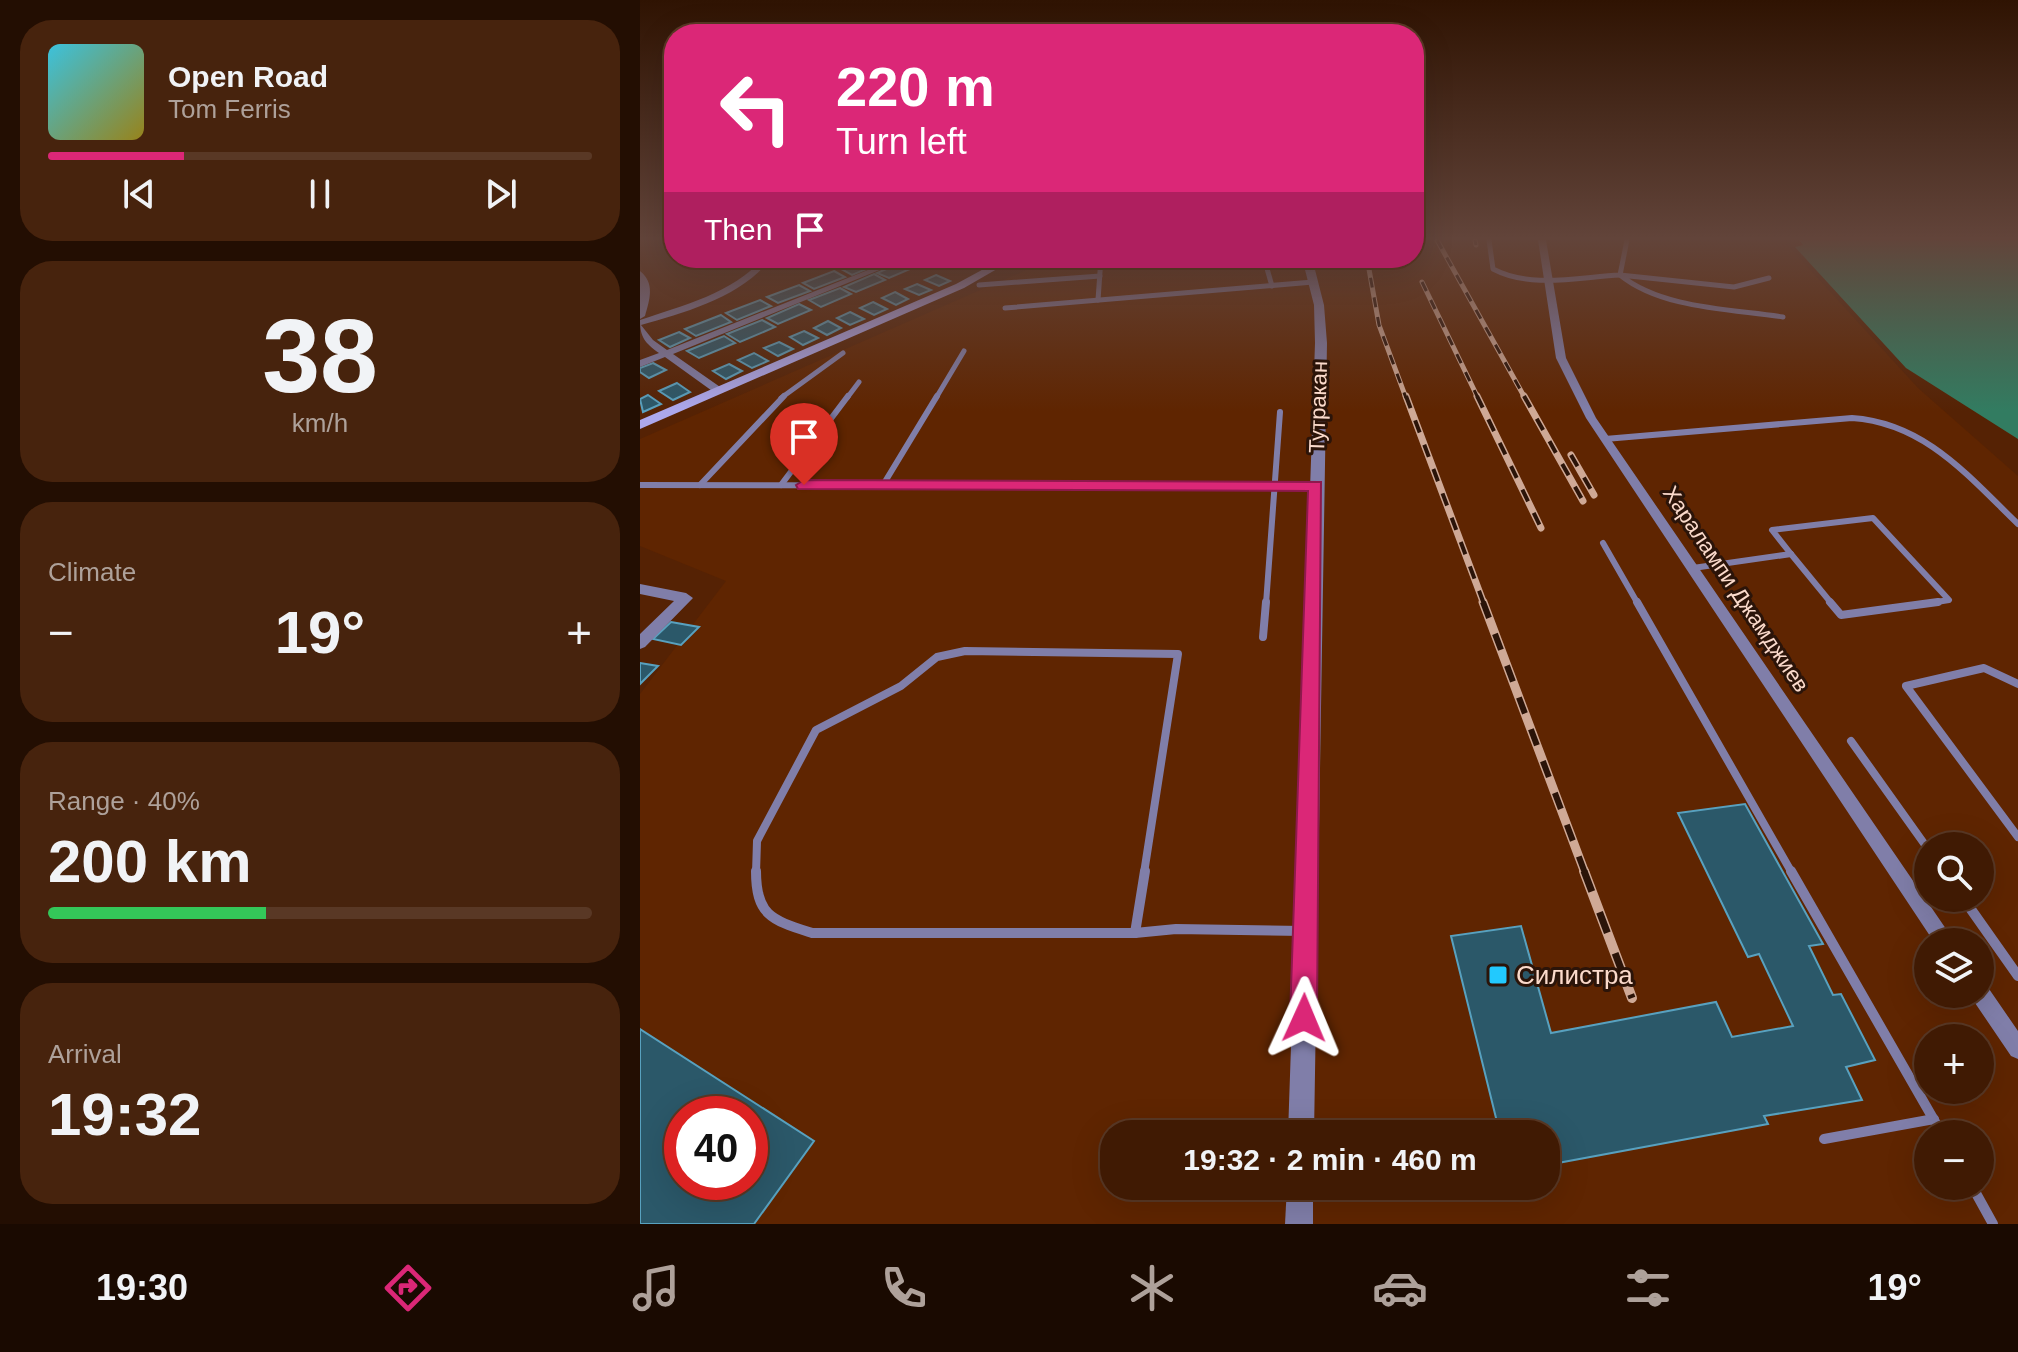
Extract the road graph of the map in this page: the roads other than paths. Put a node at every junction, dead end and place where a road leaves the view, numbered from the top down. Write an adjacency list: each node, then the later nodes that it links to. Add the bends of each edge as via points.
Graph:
1 (647, 297): 11 (street)
2 (710, 297): 13 (street)
3 (807, 297): 16 (street)
4 (934, 297): 19 (main road)
5 (1134, 297): 9 (lane)
6 (1315, 297): 28 (street, Тутракан, via 1321,343)
7 (1551, 297): 22 (street, Харалампи Джамджиев, via 1561,358)
8 (1674, 297): 12 (lane)
9 (1098, 300): 10 (lane)
10 (1005, 308)
11 (640, 316)
12 (1783, 317)
13 (640, 326): 16 (street)
14 (964, 351): 26 (lane)
15 (843, 353): 24 (lane, via 777,401)
16 (665, 354): 17 (street); 19 (street)
17 (640, 364)
18 (859, 382): 25 (lane)
19 (719, 391): 21 (main road)
20 (1280, 412): 27 (lane)
21 (640, 425)
22 (1605, 439): 29 (lane, via 1852,418 1885,420 1930,442); 32 (street, Харалампи Джамджиев)
23 (640, 485): 24 (lane)
24 (700, 485): 25 (lane)
25 (781, 485): 26 (lane)
26 (883, 485): 27 (lane)
27 (1274, 486): 28 (lane); 34 (lane)
28 (1316, 486): 42 (street, Тутракан)
29 (2018, 524)
30 (1603, 543): 47 (lane)
31 (1791, 554): 31 (lane, via 1772,530 1873,518 1949,600 1841,615); 32 (lane)
32 (1693, 568): 41 (street, Харалампи Джамджиев)
33 (640, 589): 35 (street, via 686,598)
34 (1263, 637)
35 (640, 643)
36 (2018, 684): 39 (lane, via 1984,668 1906,686)
37 (1851, 741): 38 (lane)
38 (1916, 832)
39 (2018, 837)
40 (1973, 912): 44 (lane)
41 (1936, 928)
42 (1306, 931): 43 (lane); 48 (street, Тутракан)
43 (1135, 933): 43 (lane, via 812,933 765,913 756,896 757,841 816,730 901,686 937,657 965,651 1178,654)
44 (2018, 976)
45 (1990, 1008): 46 (street)
46 (2018, 1049)
47 (1934, 1119): 49 (lane)
48 (1301, 1120)
49 (1824, 1139)
50 (1300, 1200): 52 (street)
51 (1980, 1200): 53 (lane)
52 (1299, 1224)
53 (1993, 1224)

